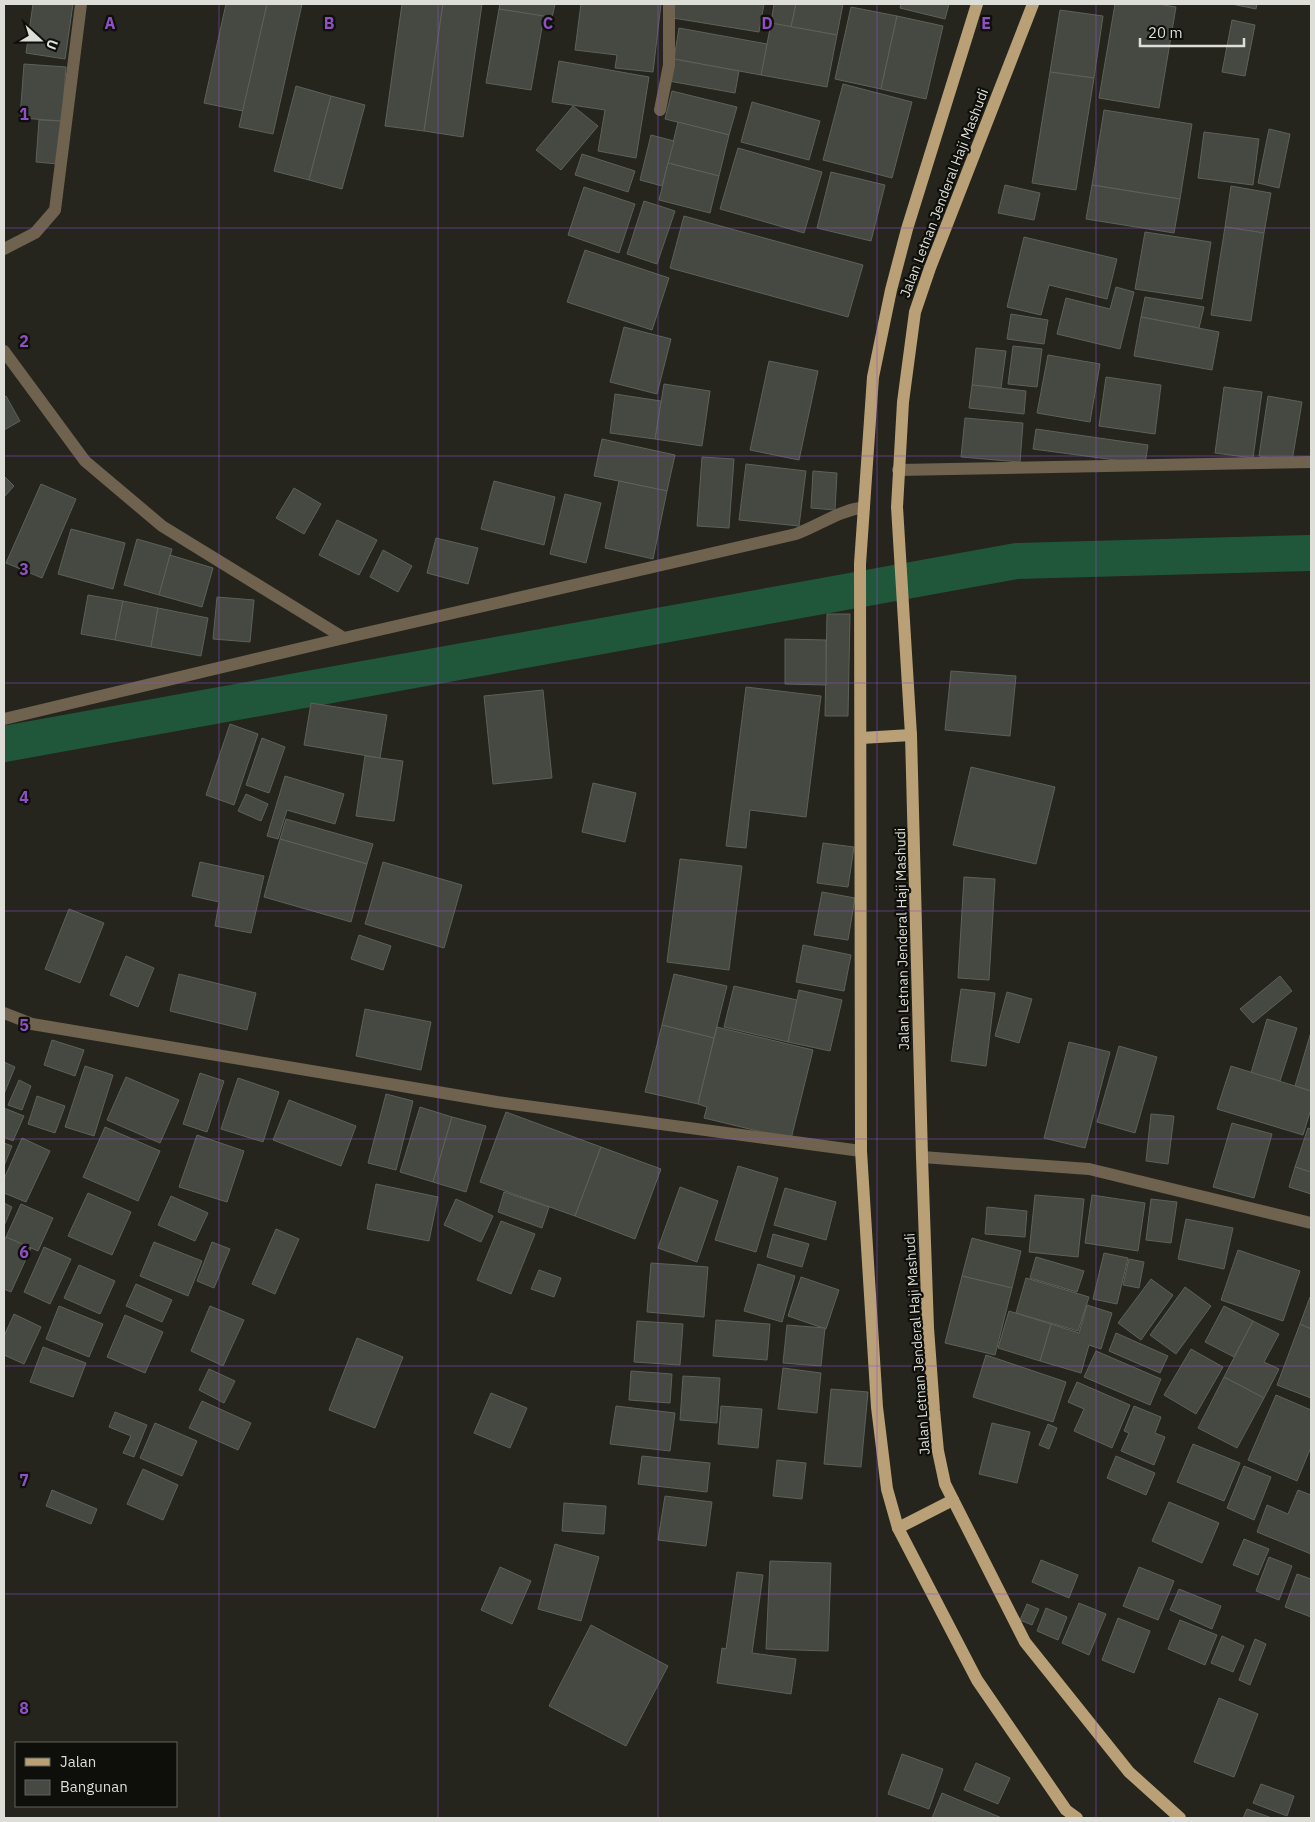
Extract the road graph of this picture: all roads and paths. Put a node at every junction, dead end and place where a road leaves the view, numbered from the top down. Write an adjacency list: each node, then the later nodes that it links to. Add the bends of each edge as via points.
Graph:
1 (81, 4): 6 (street, via 55,210 35,233)
2 (669, 4): 5 (street, via 669,65)
3 (977, 4): 10 (main road, Jalan Letnan Jenderal Haji Mashudi, via 891,290 873,377)
4 (1033, 4): 9 (main road, Jalan Letnan Jenderal Haji Mashudi, via 915,312)
5 (660, 110)
6 (4, 249)
7 (4, 351): 11 (street, via 85,461 155,520)
8 (1311, 462): 9 (street)
9 (898, 470): 13 (main road, Jalan Letnan Jenderal Haji Mashudi, via 897,507)
10 (864, 507): 11 (street, via 834,514 817,526 796,534); 14 (main road, Jalan Letnan Jenderal Haji Mashudi)
11 (344, 638): 12 (street)
12 (4, 719)
13 (912, 735): 14 (main road); 17 (main road, Jalan Letnan Jenderal Haji Mashudi)
14 (861, 738): 16 (main road, Jalan Letnan Jenderal Haji Mashudi)
15 (4, 1013): 16 (street, via 32,1024 497,1102)
16 (860, 1151): 20 (main road, Jalan Letnan Jenderal Haji Mashudi, via 877,1407 887,1489)
17 (922, 1157): 18 (street, via 1089,1169); 19 (main road, Jalan Letnan Jenderal Haji Mashudi, via 928,1328 938,1451 945,1484)
18 (1311, 1223)
19 (953, 1500): 20 (main road); 22 (main road, Jalan Letnan Jenderal Haji Mashudi, via 1024,1642 1129,1772)
20 (898, 1528): 21 (main road, Jalan Letnan Jenderal Haji Mashudi, via 977,1680 1066,1810)
21 (1077, 1818)
22 (1180, 1818)

